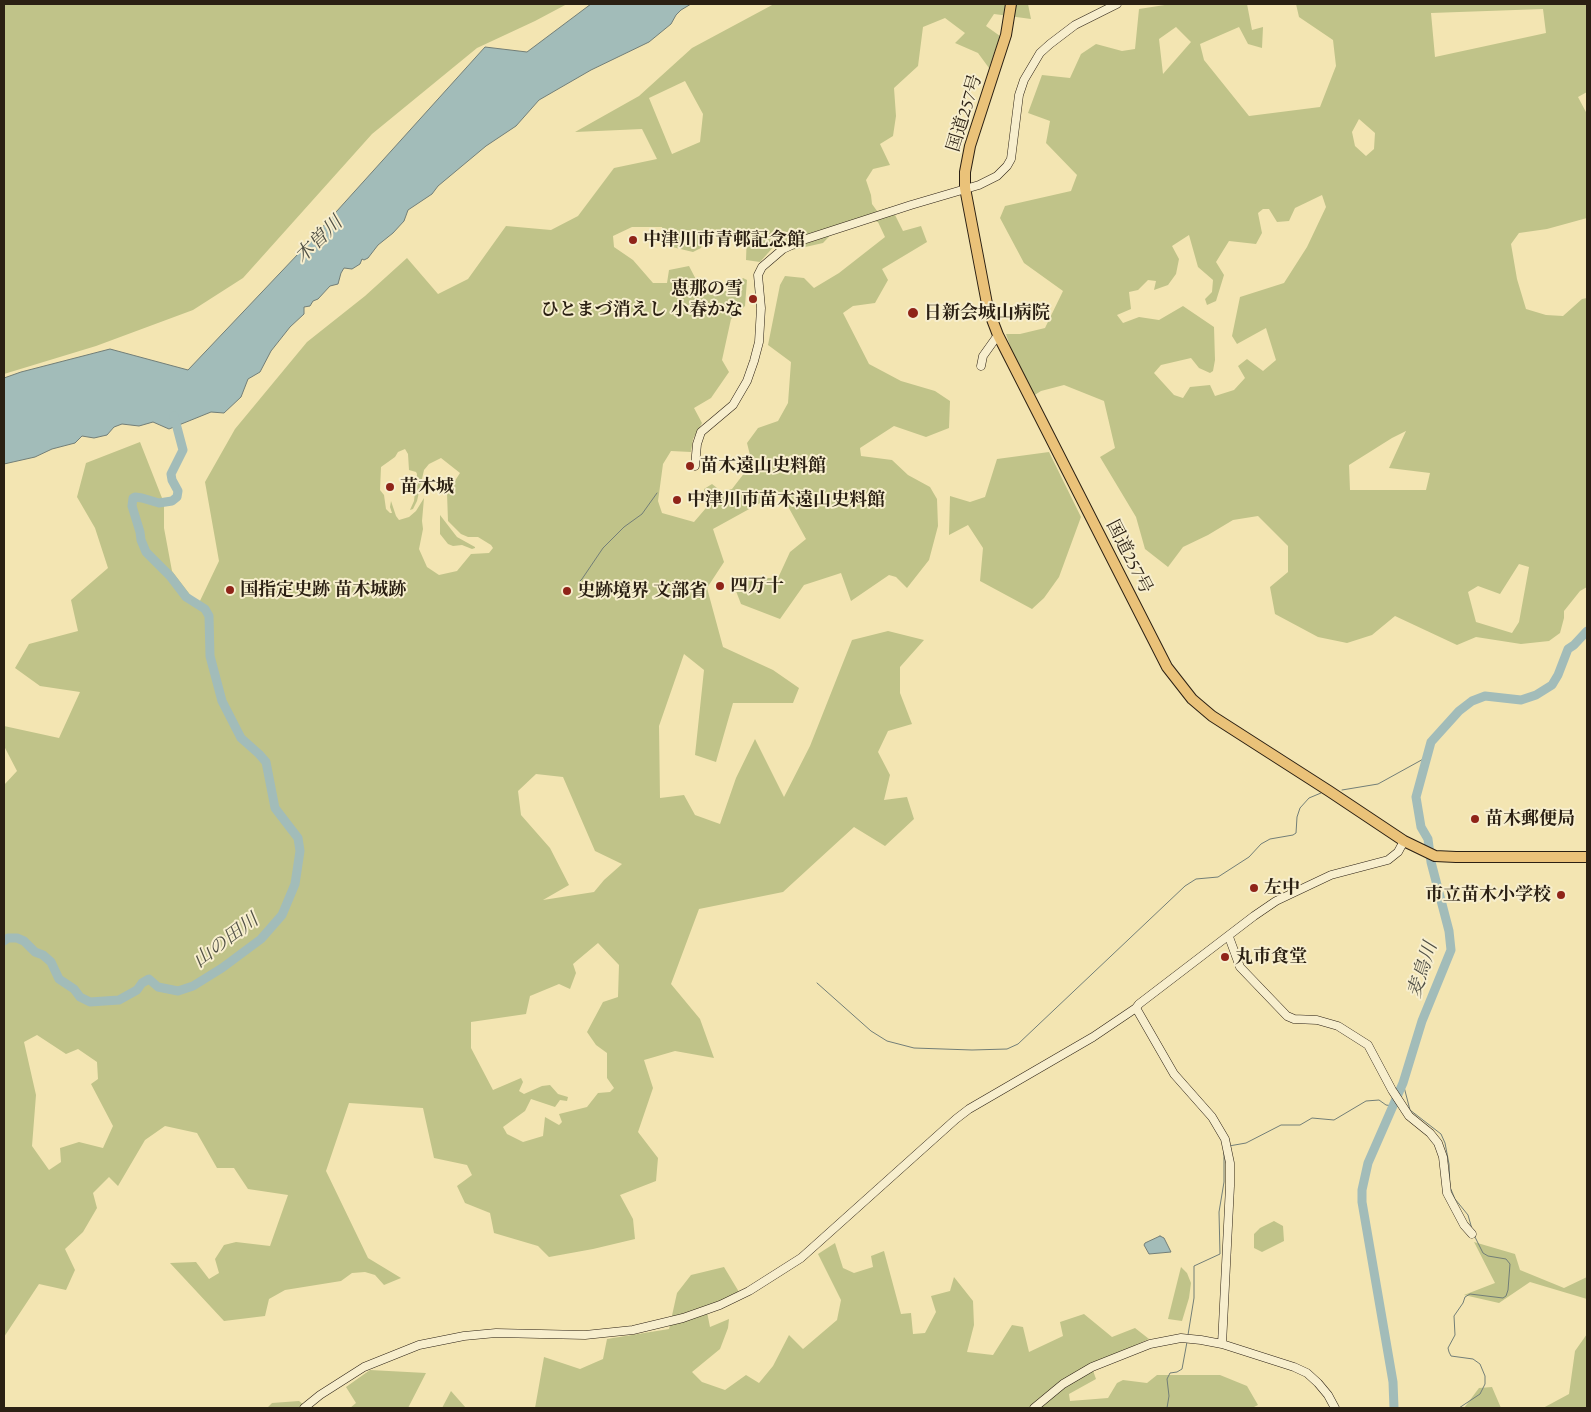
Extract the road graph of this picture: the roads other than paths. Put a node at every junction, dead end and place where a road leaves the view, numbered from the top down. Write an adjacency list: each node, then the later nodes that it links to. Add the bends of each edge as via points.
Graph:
1 (1011, 4): 3 (highway, 国道257号, via 1006,35 970,146)
2 (1117, 4): 3 (street, via 1075,25 1040,53 1019,95 1013,151 1008,166 989,181)
3 (965, 188): 4 (highway, 国道257号, via 988,309); 6 (street, via 803,240 783,249 762,267 758,275 761,308 759,342 754,361 733,405 701,432)
4 (998, 335): 5 (street, via 983,356); 7 (highway, 国道257号, via 1158,651 1184,690 1212,716)
5 (981, 366)
6 (695, 466)
7 (1404, 841): 8 (highway, 国道257号, via 1430,853 1456,857); 9 (street, via 1388,860 1338,873 1300,888 1276,901)
8 (1587, 857)
9 (1228, 937): 10 (street); 11 (street, via 1240,967 1287,1016 1338,1026 1368,1045 1409,1116 1438,1143 1447,1193)
10 (1136, 1008): 12 (street, via 1174,1074 1212,1118 1225,1139 1230,1186); 13 (street, via 1093,1037 969,1109 800,1258 749,1291 720,1305 633,1330 585,1335 496,1333 419,1345 364,1367 320,1394)
11 (1472, 1234)
12 (1222, 1344): 14 (street, via 1182,1338 1144,1345 1072,1378); 15 (street, via 1307,1373 1324,1389)
13 (304, 1408)
14 (1034, 1408)
15 (1335, 1408)

